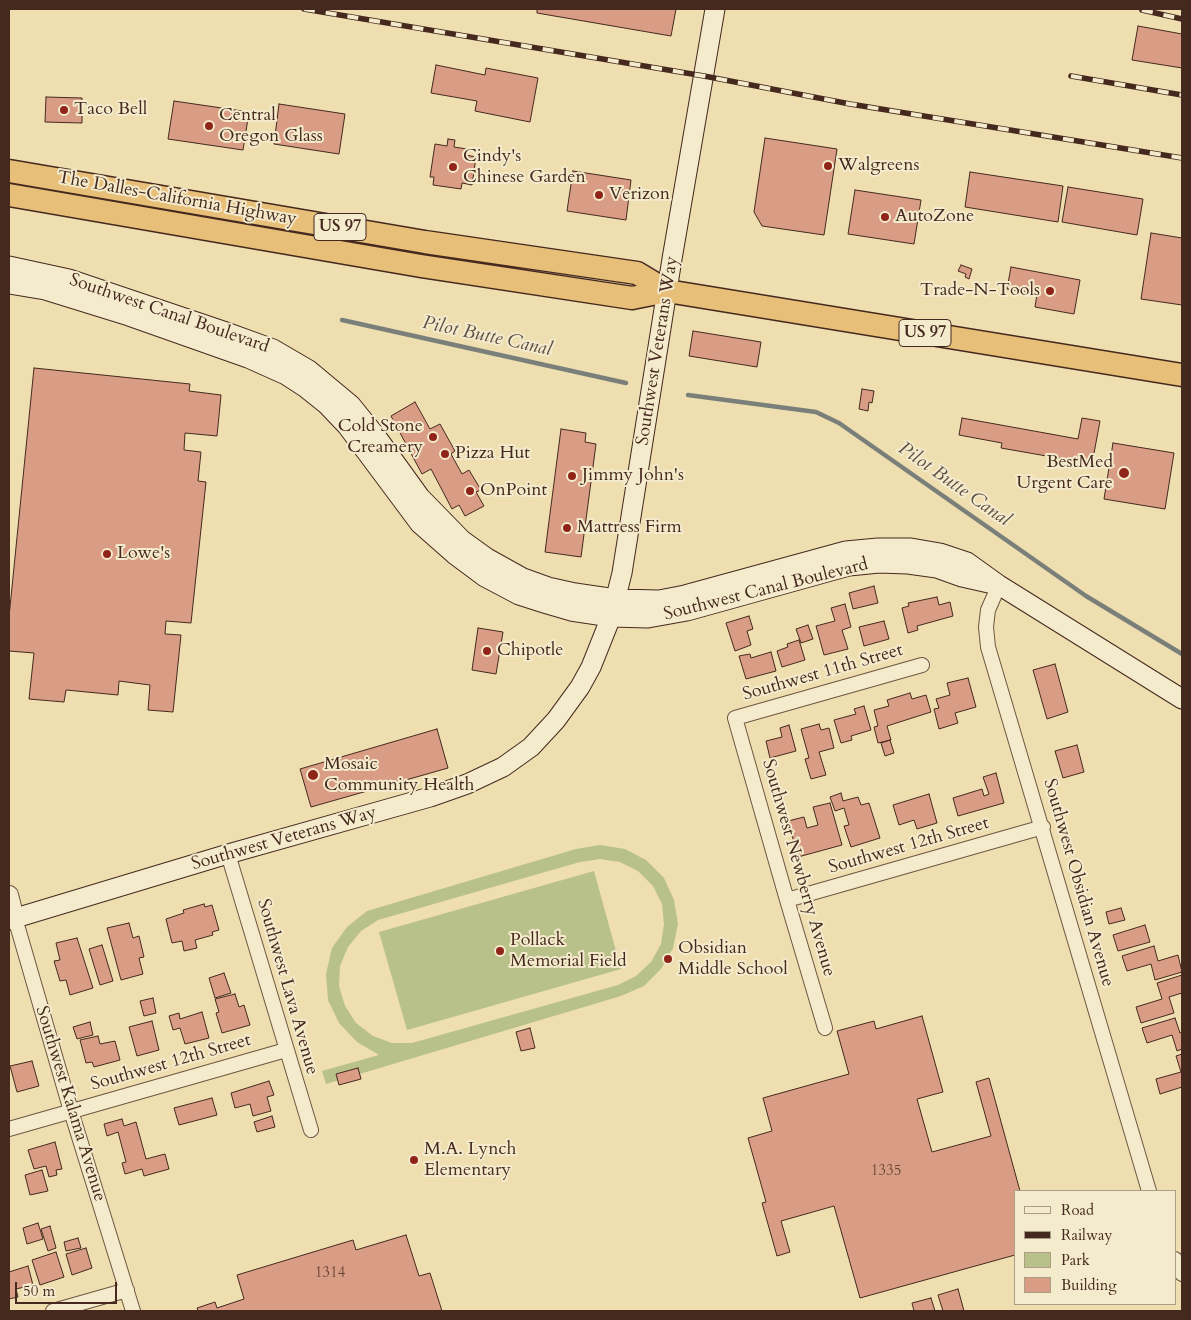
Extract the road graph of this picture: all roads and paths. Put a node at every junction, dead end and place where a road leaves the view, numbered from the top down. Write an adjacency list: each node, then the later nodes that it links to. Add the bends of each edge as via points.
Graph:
1 (716, 9): 8 (main road, Southwest Veterans Way)
2 (9, 171): 3 (highway, The Dalles-California Highway / US 97)
3 (108, 187): 5 (highway, via 103,198); 8 (highway, The Dalles-California Highway / US 97, via 425,242 637,273)
4 (9, 195): 5 (highway, The Dalles-California Highway / US 97)
5 (75, 206): 8 (highway, The Dalles-California Highway / US 97, via 420,266 632,298)
6 (9, 266): 11 (main road, Southwest Canal Boulevard, via 69,279 273,349 310,370 351,405 420,497 462,540 523,578)
7 (9, 284): 11 (main road, Southwest Canal Boulevard, via 45,290 129,316 248,358 286,375 326,404 347,426 420,524 485,577 519,595 571,611)
8 (667, 291): 9 (highway, The Dalles-California Highway / US 97); 11 (main road, Southwest Veterans Way, via 623,570)
9 (1182, 376)
10 (1000, 586): 11 (main road, Southwest Canal Boulevard, via 967,562 911,548 878,548 838,553 685,595); 13 (main road, Southwest Canal Boulevard); 15 (street, Southwest Obsidian Avenue, via 988,610 988,646)
11 (614, 608): 16 (main road, Southwest Veterans Way, via 591,667 566,707 531,747 504,767 430,797)
12 (922, 665): 14 (street, Southwest 11th Street)
13 (1182, 699)
14 (735, 718): 18 (street, Southwest Newberry Avenue)
15 (1043, 827): 18 (street, Southwest 12th Street); 25 (street, Southwest Obsidian Avenue)
16 (228, 854): 19 (main road, Southwest Veterans Way); 21 (street, Southwest Lava Avenue)
17 (9, 895): 19 (street, Southwest Kalama Avenue)
18 (786, 900): 20 (street, Southwest Newberry Avenue)
19 (12, 919): 22 (street, Southwest Kalama Avenue)
20 (825, 1028)
21 (286, 1050): 22 (street, Southwest 12th Street); 24 (street, Southwest Lava Avenue)
22 (72, 1111): 23 (street, Southwest 12th Street); 28 (street, Southwest Kalama Avenue)
23 (9, 1128)
24 (311, 1130)
25 (1149, 1190)
26 (1176, 1261): 27 (street)
27 (1182, 1274)
28 (127, 1290): 29 (street); 30 (street, Southwest Kalama Avenue)
29 (53, 1311)
30 (133, 1311)

